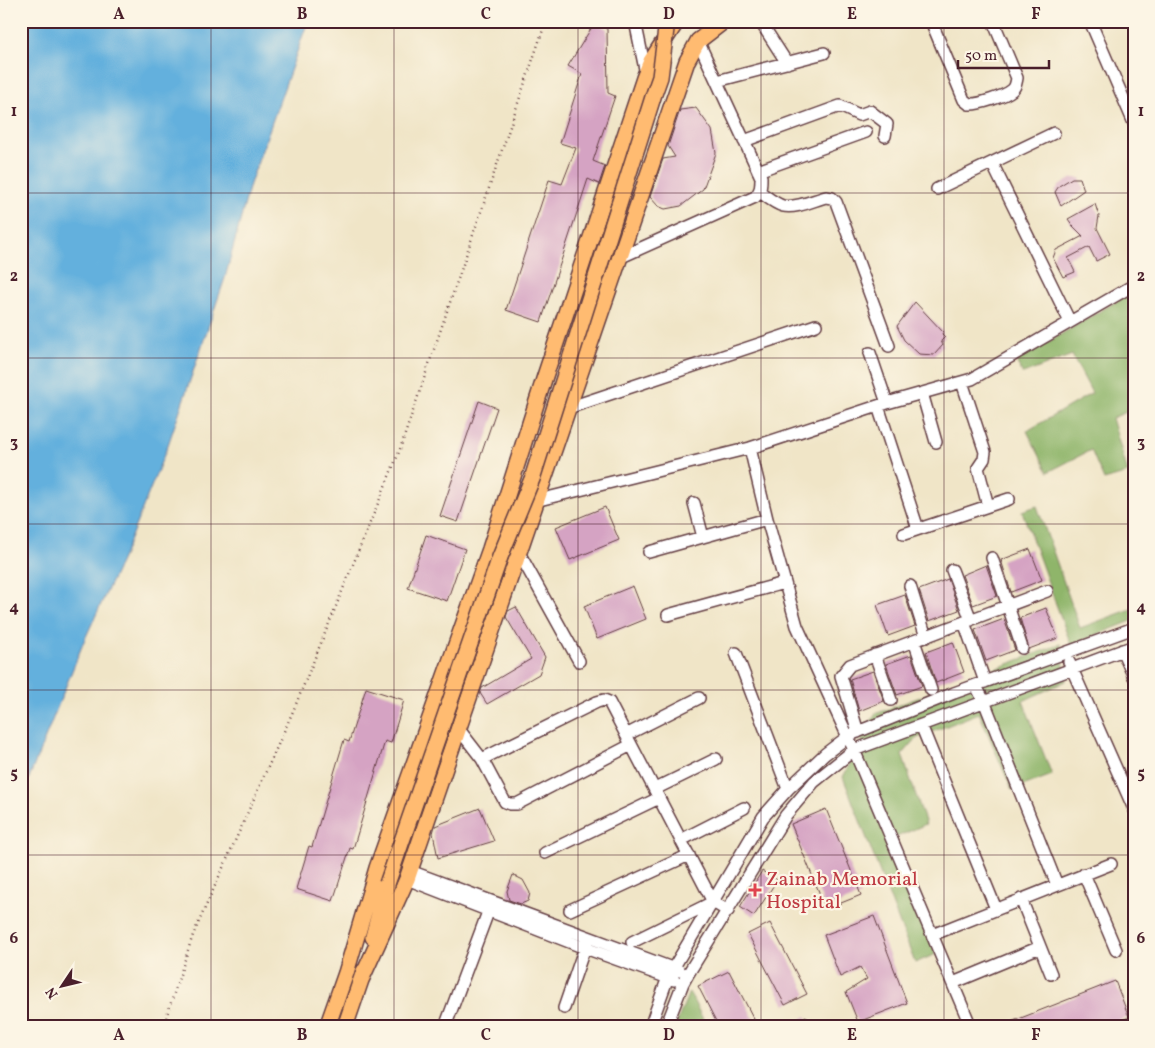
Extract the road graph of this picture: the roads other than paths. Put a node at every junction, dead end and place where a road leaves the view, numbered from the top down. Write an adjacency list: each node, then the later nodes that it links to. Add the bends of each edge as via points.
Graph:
1 (636, 21): 13 (street)
2 (656, 21): 41 (main road, via 655,63 647,92 510,515)
3 (666, 21): 106 (main road, bridge, via 660,77 532,478 500,557 387,884)
4 (677, 21): 13 (main road)
5 (724, 21): 10 (main road)
6 (760, 21): 12 (street)
7 (931, 21): 8 (street, via 964,100 975,105 1010,92 1016,84 1017,78)
8 (993, 21)
9 (1090, 21): 15 (street)
10 (698, 41): 14 (street); 24 (main road, via 687,61)
11 (824, 53): 12 (street)
12 (786, 63): 14 (street)
13 (646, 74): 41 (main road)
14 (716, 82): 19 (street)
15 (1134, 123)
16 (866, 132): 21 (street)
17 (1054, 133): 20 (street)
18 (885, 136): 19 (street, via 887,124 870,111 859,115 840,106)
19 (744, 141): 21 (street)
20 (992, 163): 22 (street); 26 (street)
21 (758, 171): 23 (street)
22 (937, 189)
23 (760, 192): 24 (street); 28 (street, via 784,206 826,197 836,202)
24 (620, 258): 33 (main road)
25 (1134, 284): 26 (street)
26 (1070, 322): 30 (street)
27 (816, 325): 33 (street)
28 (889, 346)
29 (870, 353): 32 (street)
30 (962, 382): 31 (street); 39 (street, via 985,452 978,468)
31 (922, 393): 32 (street); 34 (street)
32 (882, 404): 35 (street); 42 (street)
33 (568, 408): 37 (main road)
34 (936, 442)
35 (750, 448): 37 (street); 40 (street)
36 (1009, 499): 39 (street)
37 (535, 501): 47 (main road)
38 (694, 503): 44 (street)
39 (988, 506): 42 (street)
40 (766, 520): 44 (street); 50 (street)
41 (497, 527): 45 (main road)
42 (918, 529): 43 (street)
43 (904, 534)
44 (703, 537): 46 (street)
45 (490, 549): 47 (main road); 109 (main road, via 377,868)
46 (649, 552)
47 (517, 555): 65 (street); 74 (main road)
48 (992, 558): 53 (street)
49 (952, 570): 55 (street)
50 (784, 583): 54 (street); 76 (street, via 797,626)
51 (910, 586): 57 (street)
52 (1047, 591): 53 (street)
53 (1008, 605): 55 (street); 60 (street)
54 (668, 615)
55 (968, 621): 57 (street); 68 (street)
56 (1134, 628): 63 (street)
57 (926, 637): 58 (street)
58 (914, 640): 64 (street); 69 (street)
59 (1134, 646): 61 (street)
60 (1022, 648)
61 (1122, 650): 66 (street); 67 (street)
62 (736, 653): 81 (street)
63 (1066, 653): 66 (street); 68 (street)
64 (875, 655): 71 (street); 75 (street, via 850,665 841,676)
65 (579, 661)
66 (1072, 669): 72 (street); 84 (street)
67 (1134, 677)
68 (980, 684): 72 (street); 75 (street)
69 (931, 690)
70 (699, 698): 77 (street)
71 (891, 700)
72 (984, 701): 73 (street); 91 (street)
73 (921, 725): 78 (street); 95 (street)
74 (458, 728): 79 (street); 90 (main road)
75 (858, 732): 76 (street)
76 (847, 737): 78 (street); 81 (street)
77 (628, 740): 79 (street, via 609,702 604,700); 79 (street, via 517,804 505,802); 82 (street)
78 (854, 750): 97 (street, via 814,782 786,815); 98 (street)
79 (482, 759)
80 (716, 759): 82 (street)
81 (788, 789): 93 (street, via 763,817)
82 (657, 794): 85 (street); 86 (street)
83 (744, 808): 85 (street)
84 (1134, 809)
85 (681, 840): 87 (street)
86 (545, 853)
87 (689, 856): 93 (street); 96 (street)
88 (1111, 864): 89 (street)
89 (1084, 874): 91 (street); 102 (street)
90 (408, 875): 94 (street); 106 (main road)
91 (1057, 885): 92 (street)
92 (1022, 899): 95 (street); 101 (street)
93 (713, 902): 97 (street); 100 (street); 103 (street)
94 (491, 906): 99 (street); 111 (street)
95 (996, 909): 98 (street)
96 (570, 910)
97 (728, 911): 105 (street)
98 (932, 935): 107 (street)
99 (587, 942): 103 (street); 108 (street)
100 (632, 942)
101 (1040, 947): 104 (street); 107 (street)
102 (1116, 950)
103 (670, 973): 105 (street); 112 (street)
104 (1051, 974)
105 (685, 978): 113 (street)
106 (361, 980): 110 (main road)
107 (953, 983): 114 (street)
108 (564, 1008)
109 (327, 1027)
110 (345, 1027)
111 (445, 1027)
112 (650, 1027)
113 (666, 1027)
114 (971, 1027)

